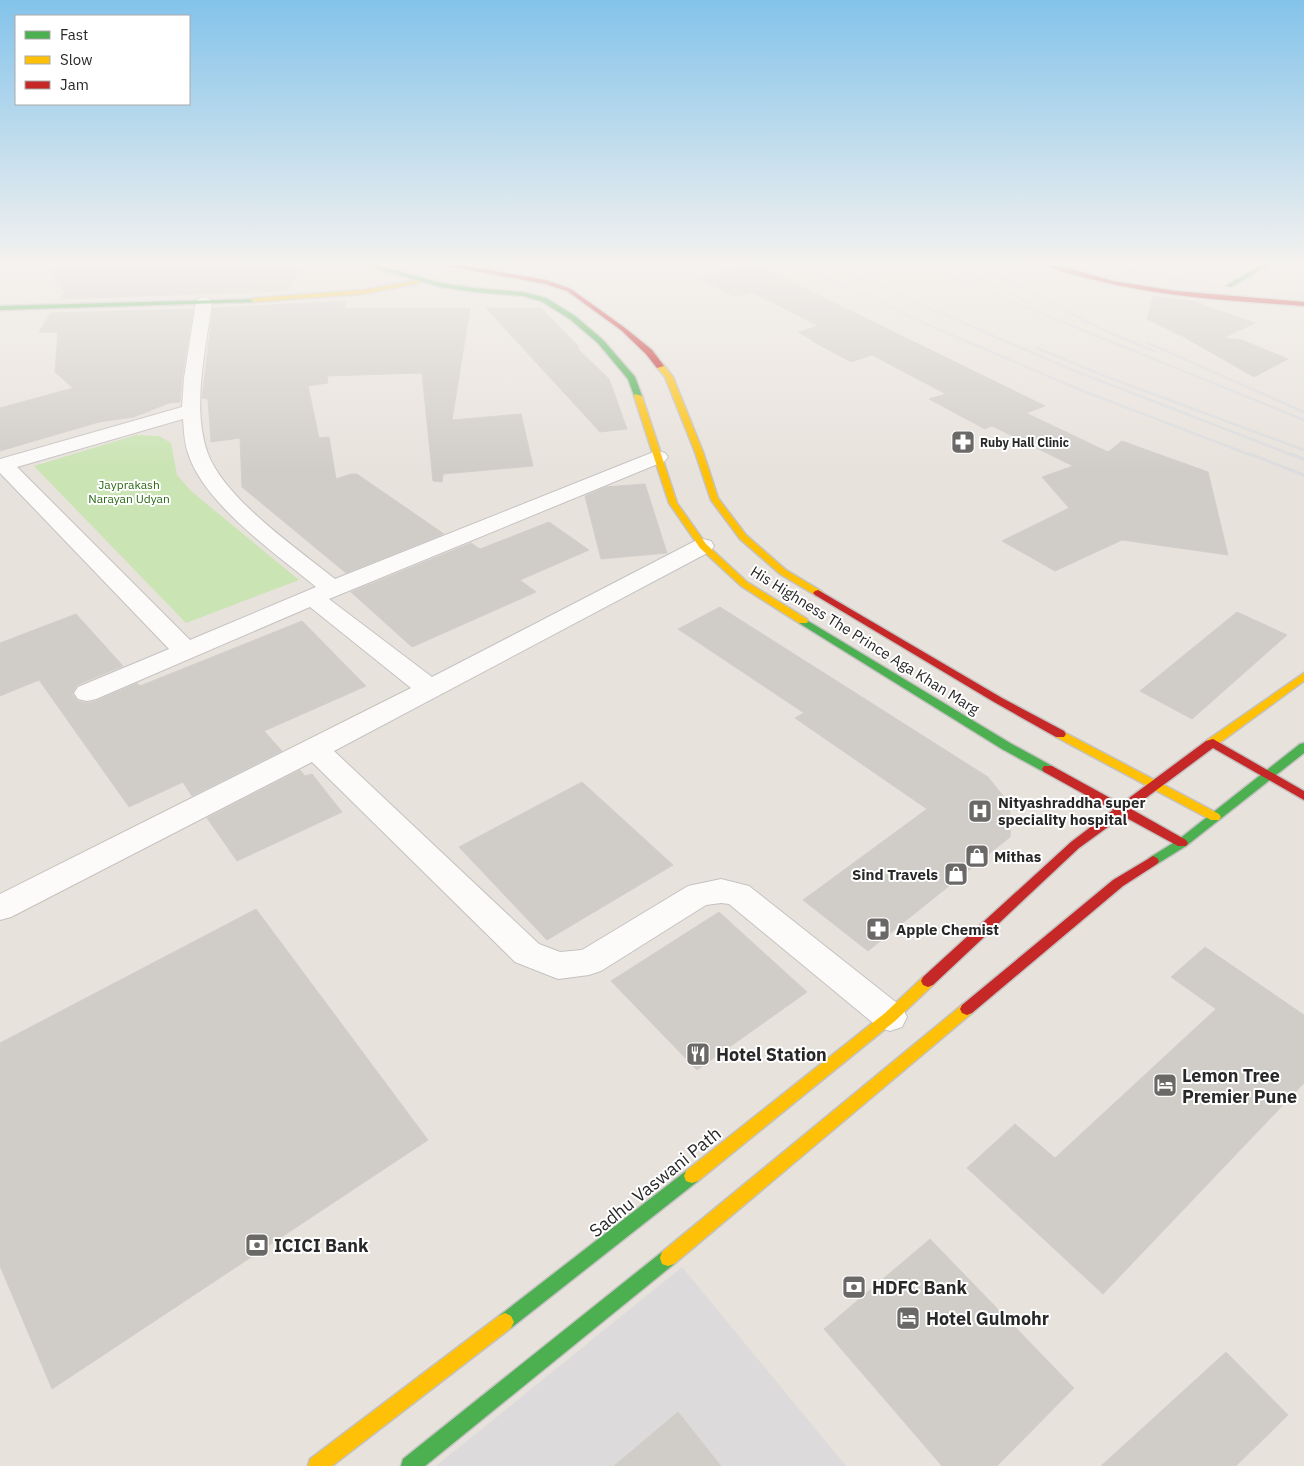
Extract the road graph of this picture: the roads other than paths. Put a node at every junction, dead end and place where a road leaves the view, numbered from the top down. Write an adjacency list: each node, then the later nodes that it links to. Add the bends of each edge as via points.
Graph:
1 (200, 333): 4 (street)
2 (590, 333): 5 (main road, His Highness The Prince Aga Khan Marg, via 616,357 633,380)
3 (626, 333): 17 (main road, His Highness The Prince Aga Khan Marg, via 649,352 668,377 714,498 743,537 783,572 998,700)
4 (192, 410): 6 (street); 8 (street, via 198,454 210,477)
5 (658, 457): 7 (main road, His Highness The Prince Aga Khan Marg, via 673,503); 8 (street)
6 (1, 464): 9 (street)
7 (703, 546): 11 (street); 19 (main road, His Highness The Prince Aga Khan Marg, via 744,584 1006,746)
8 (322, 594): 9 (street); 11 (street)
9 (187, 652): 12 (street)
10 (1304, 676): 13 (main road, Sadhu Vaswani Path)
11 (430, 689): 15 (street)
12 (87, 693)
13 (1212, 743): 16 (main road); 17 (main road, Sadhu Vaswani Path)
14 (1304, 747): 16 (main road)
15 (315, 749): 22 (street); 23 (street, via 527,953 558,966 589,962 699,894 738,894)
16 (1266, 775): 18 (main road); 20 (main road)
17 (1155, 784): 19 (main road, Sadhu Vaswani Path); 20 (main road, His Highness The Prince Aga Khan Marg)
18 (1304, 796)
19 (1122, 809): 21 (main road, His Highness The Prince Aga Khan Marg); 23 (main road, Sadhu Vaswani Path, via 1075,846)
20 (1216, 817): 21 (main road)
21 (1182, 843): 25 (main road, via 1118,883 646,1277)
22 (0, 908)
23 (890, 1017): 24 (main road, Sadhu Vaswani Path, via 617,1236)
24 (317, 1466)
25 (410, 1466)

